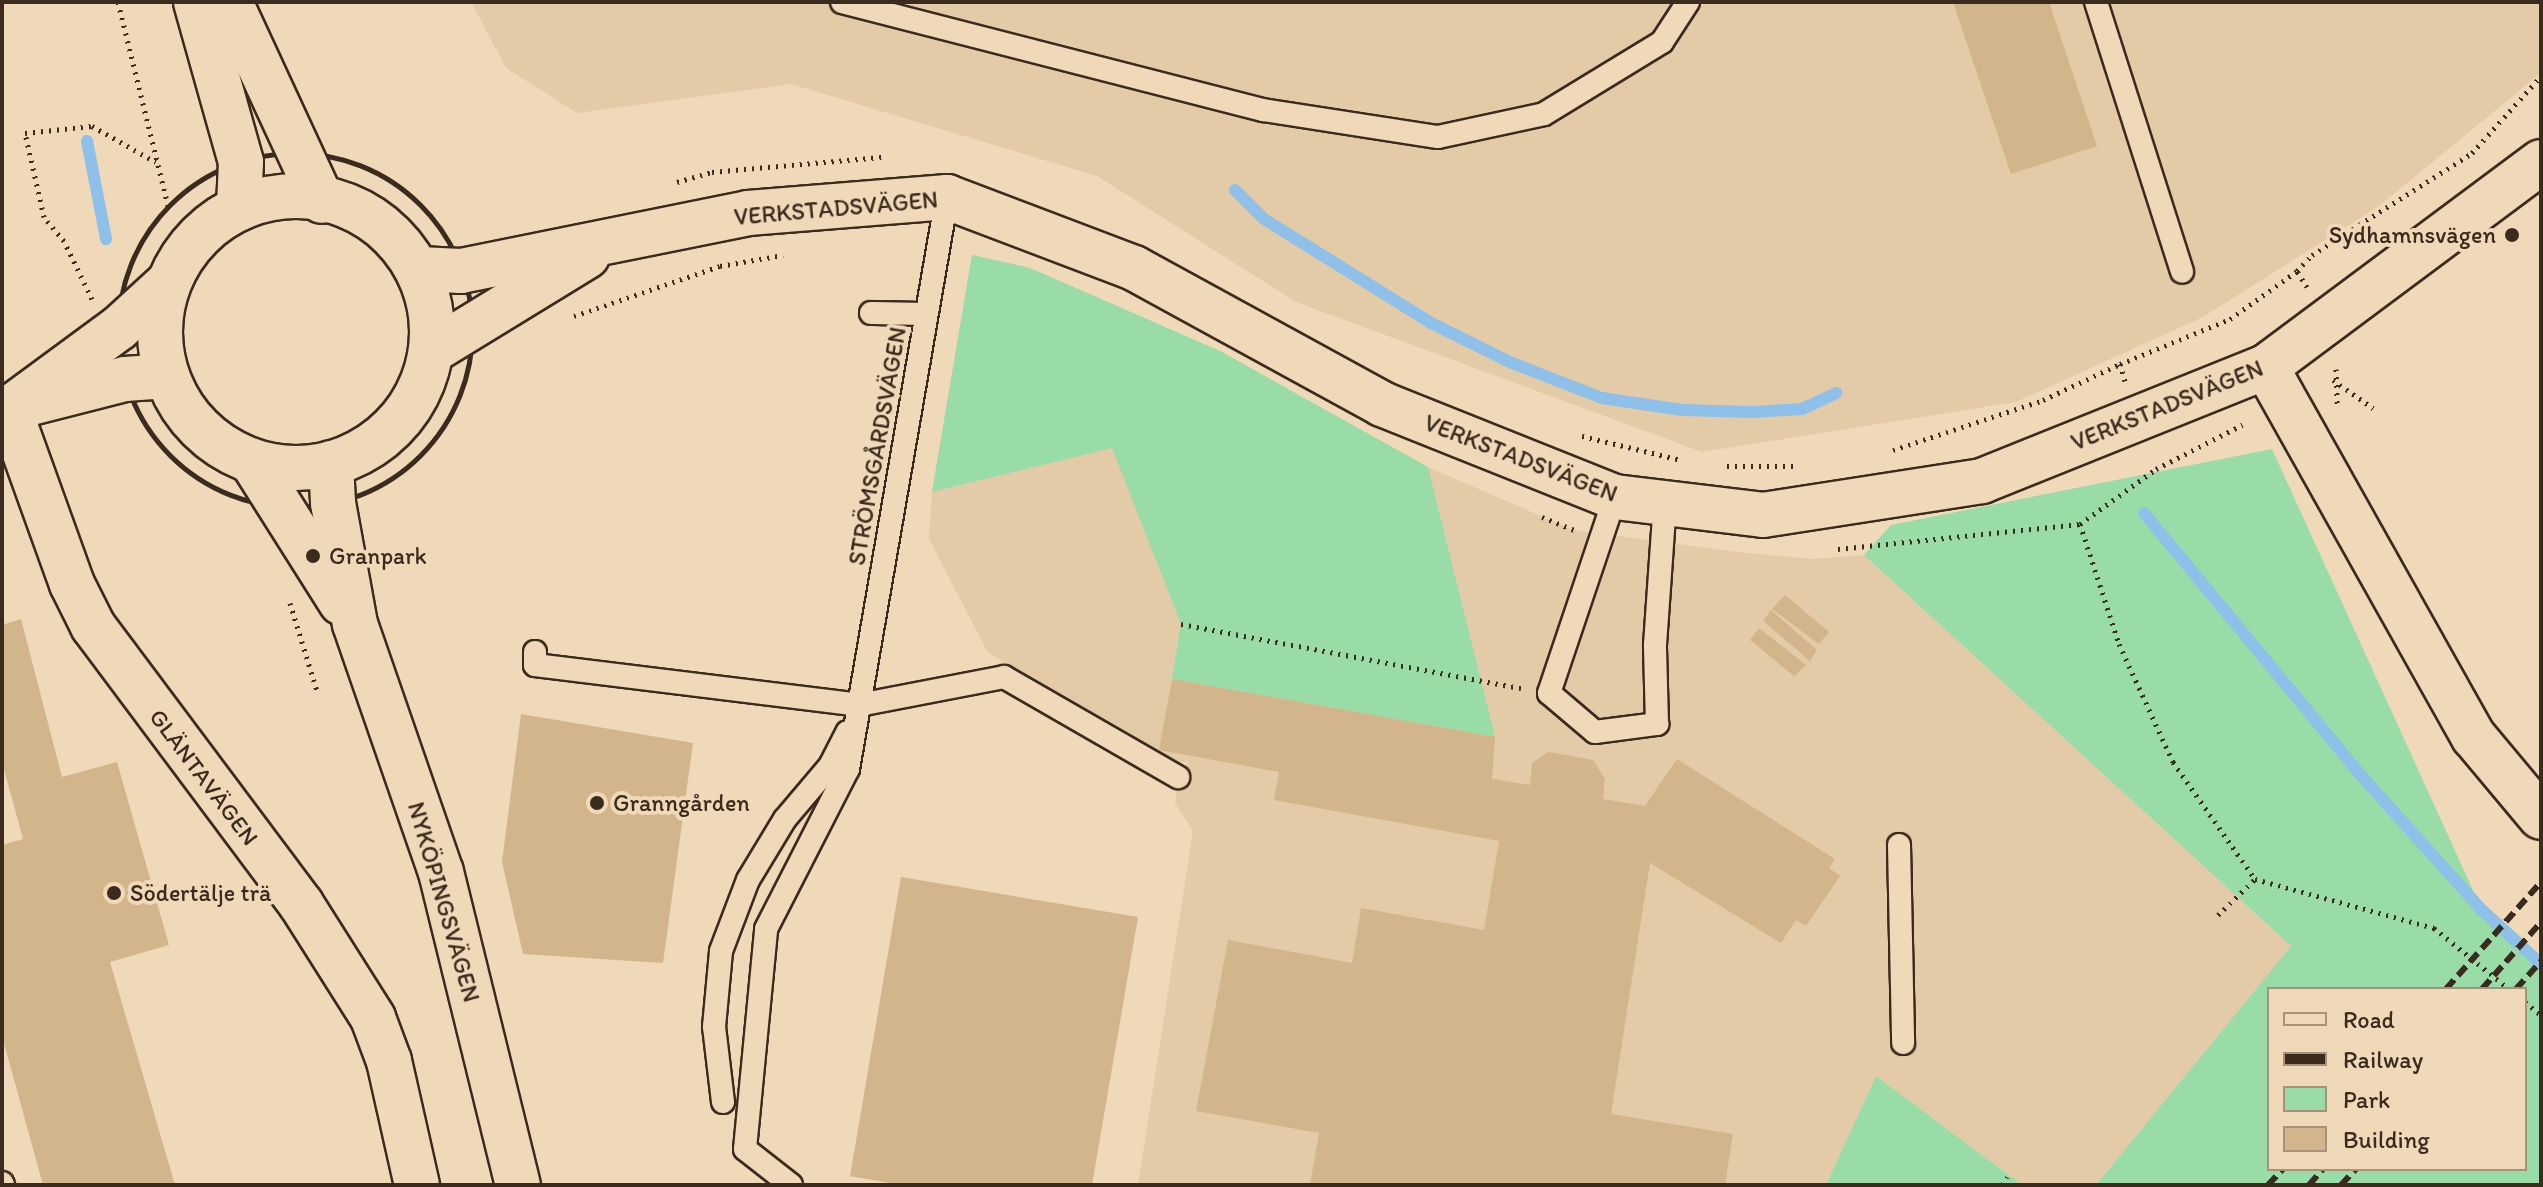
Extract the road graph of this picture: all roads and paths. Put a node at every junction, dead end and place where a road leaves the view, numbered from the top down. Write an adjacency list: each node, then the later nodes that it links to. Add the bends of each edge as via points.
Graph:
1 (118, 2): 8 (path)
2 (196, 2): 9 (main road)
3 (230, 2): 7 (main road)
4 (842, 2): 5 (lane, via 1263,110 1438,137 1544,114 1662,42)
5 (1688, 2)
6 (2096, 2): 17 (lane)
7 (297, 155): 9 (path, via 272,154); 12 (main road); 16 (path, via 330,155 371,169 418,201 456,253)
8 (156, 162): 13 (path); 21 (path, via 92,126 25,133 44,217)
9 (241, 162): 13 (path, via 195,184); 14 (main road)
10 (2541, 162): 24 (main road, VERKSTADSVÄGEN)
11 (947, 197): 15 (main road, VERKSTADSVÄGEN, via 748,213); 20 (lane, STRÖMSGÅRDSVÄGEN); 31 (main road, VERKSTADSVÄGEN, via 1134,268 1382,404)
12 (322, 201): 14 (main road, via 285,194); 16 (main road, via 353,206)
13 (168, 206): 21 (path, via 143,239)
14 (239, 206): 18 (main road, via 189,244)
15 (606, 244): 16 (main road, VERKSTADSVÄGEN); 22 (main road, VERKSTADSVÄGEN)
16 (440, 270): 22 (path); 23 (main road, via 430,299)
17 (2182, 272)
18 (166, 285): 21 (main road); 25 (main road, via 159,346)
19 (871, 313): 20 (lane)
20 (926, 314): 39 (lane, STRÖMSGÅRDSVÄGEN)
21 (107, 315): 25 (path); 28 (main road)
22 (473, 328): 23 (main road, VERKSTADSVÄGEN); 30 (path, via 473,351 448,422 405,470 354,498)
23 (432, 351): 30 (main road, via 418,396 388,434)
24 (2266, 367): 32 (main road, VERKSTADSVÄGEN, via 1982,481 1763,515); 41 (main road, via 2474,737)
25 (146, 377): 28 (main road); 29 (main road, via 172,392 211,440); 33 (path, via 132,401 161,446 191,474 240,499)
26 (2332, 379): 27 (path)
27 (2373, 408)
28 (6, 410): 49 (main road, GLÄNTAVÄGEN, via 93,626 301,904 373,1018 389,1061)
29 (253, 463): 30 (main road, via 301,469); 33 (main road, NYKÖPINGSVÄGEN)
30 (332, 483): 33 (path); 35 (main road, NYKÖPINGSVÄGEN)
31 (1615, 497): 32 (main road, VERKSTADSVÄGEN); 38 (lane)
32 (1665, 503): 38 (lane, via 1655,645 1657,724 1595,732)
33 (283, 506): 35 (main road, NYKÖPINGSVÄGEN)
34 (2080, 524): 43 (path, via 2119,644 2173,762)
35 (355, 624): 50 (main road, NYKÖPINGSVÄGEN, via 441,872)
36 (1181, 624): 38 (path)
37 (535, 652): 39 (lane, via 535,665)
38 (1549, 693)
39 (859, 706): 40 (lane, via 1004,677); 47 (lane, via 830,766 785,819 748,880 721,951 714,1027); 51 (lane, STRÖMSGÅRDSVÄGEN, via 848,769 766,929 745,1149)
40 (1178, 777)
41 (2541, 817)
42 (1899, 845): 46 (lane)
43 (2255, 879): 44 (path); 45 (path, via 2434,928)
44 (2218, 915)
45 (2507, 987)
46 (1903, 1043)
47 (723, 1102)
48 (2007, 1177): 52 (path)
49 (417, 1185)
50 (518, 1185)
51 (791, 1185)
52 (2003, 1185)

